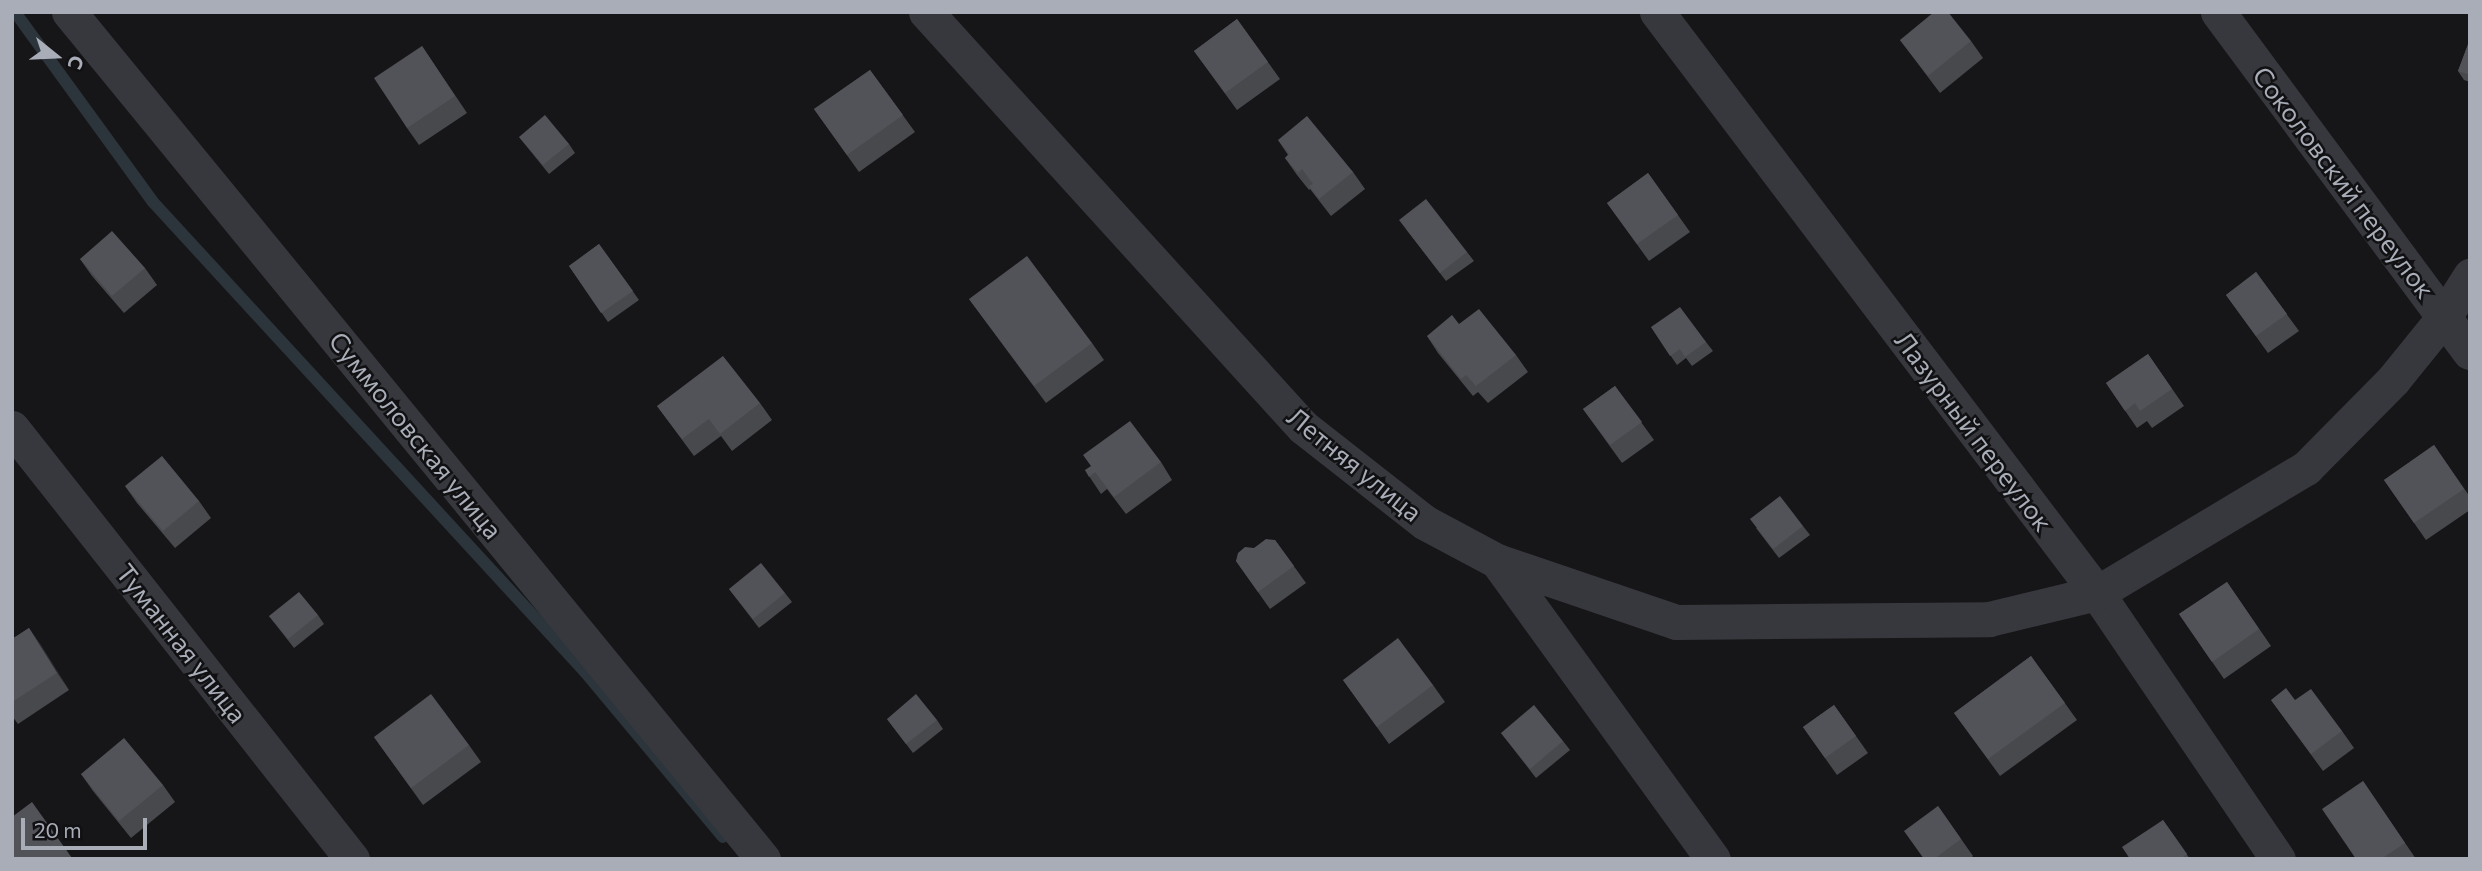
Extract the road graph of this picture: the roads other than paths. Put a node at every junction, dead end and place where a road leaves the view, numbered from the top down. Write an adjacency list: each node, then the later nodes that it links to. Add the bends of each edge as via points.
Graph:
1 (69, 12): 12 (street, Суммоловская улица)
2 (926, 12): 9 (street, Летняя улица, via 1303,427 1423,522)
3 (1657, 12): 10 (street, Лазурный переулок)
4 (2218, 12): 6 (street, Соколовский переулок)
5 (2470, 276): 6 (street)
6 (2444, 317): 7 (street, Соколовский переулок); 10 (street, via 2393,380 2306,468)
7 (2470, 352)
8 (12, 428): 11 (street, Туманная улица)
9 (1497, 561): 10 (street, via 1676,622 1989,620); 13 (street, Летняя улица)
10 (2097, 593): 14 (street, Лазурный переулок)
11 (352, 859)
12 (763, 859)
13 (1713, 859)
14 (2278, 859)

